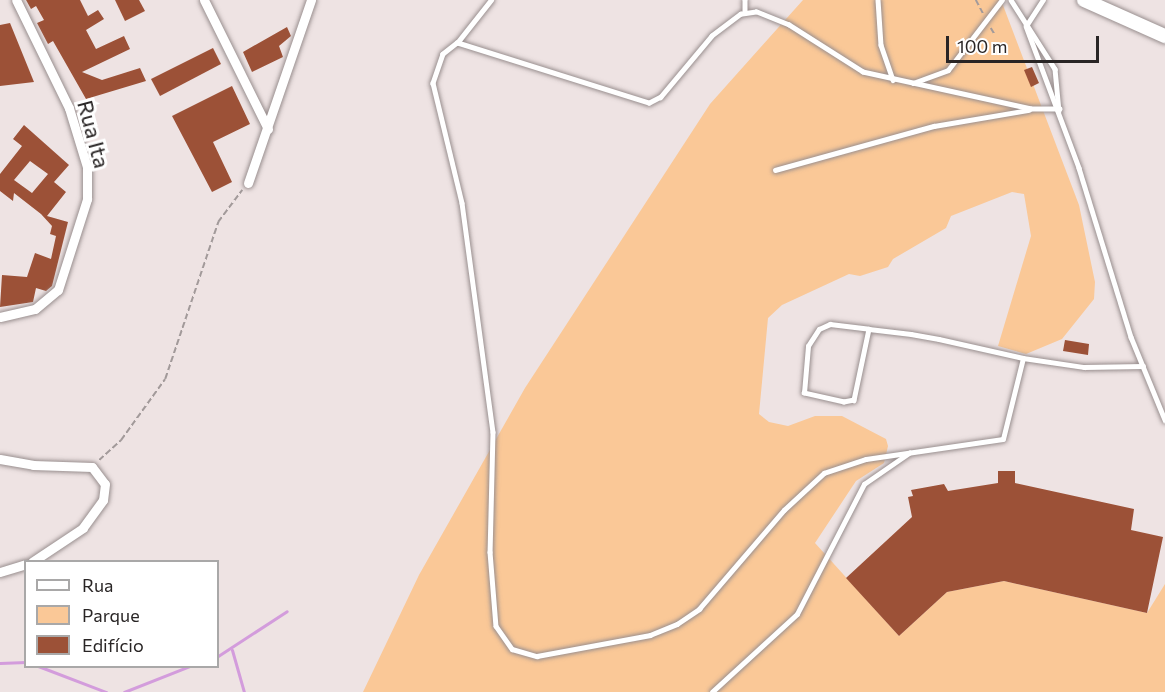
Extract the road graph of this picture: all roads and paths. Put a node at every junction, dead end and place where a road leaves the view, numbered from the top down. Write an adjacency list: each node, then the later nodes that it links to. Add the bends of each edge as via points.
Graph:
1 (16, 0): 22 (street, Rua Ita, via 69,108 87,167 87,199 58,290 35,309)
2 (204, 0): 19 (street)
3 (311, 0): 19 (street)
4 (491, 0): 14 (lane)
5 (745, 0): 11 (lane)
6 (878, 0): 15 (lane, via 881,45)
7 (1002, 0): 16 (lane, via 948,70)
8 (1011, 0): 12 (lane)
9 (1043, 0): 12 (lane)
10 (1084, 0): 13 (main road)
11 (745, 13): 14 (lane, via 712,36 661,97 649,103); 15 (lane, via 770,16 864,72)
12 (1026, 26): 18 (lane); 18 (lane, via 1055,69)
13 (1165, 36)
14 (457, 43): 27 (lane, via 438,61 433,83 462,203 482,328 493,432 492,605 496,626 512,649 537,656 650,635 677,624 699,609 810,484 841,465)
15 (893, 80): 16 (lane)
16 (912, 83): 17 (lane)
17 (1032, 110): 18 (lane); 20 (lane, via 934,126)
18 (1058, 110): 25 (lane)
19 (268, 129): 21 (street)
20 (775, 170)
21 (248, 183): 29 (path, via 218,222 165,379 122,440)
22 (0, 317)
23 (869, 329): 23 (lane, via 854,400 844,402 804,393 808,346 819,329 830,324); 24 (lane)
24 (1023, 358): 25 (lane, via 1084,367); 27 (lane, via 1003,439)
25 (1143, 366): 26 (lane)
26 (1165, 420)
27 (911, 452): 34 (lane, via 864,484 797,614)
28 (0, 459): 29 (street, via 33,465)
29 (92, 467): 30 (street, via 105,484 103,500 68,542)
30 (34, 560)
31 (0, 562): 32 (street)
32 (22, 566): 33 (street)
33 (0, 572)
34 (712, 692)

